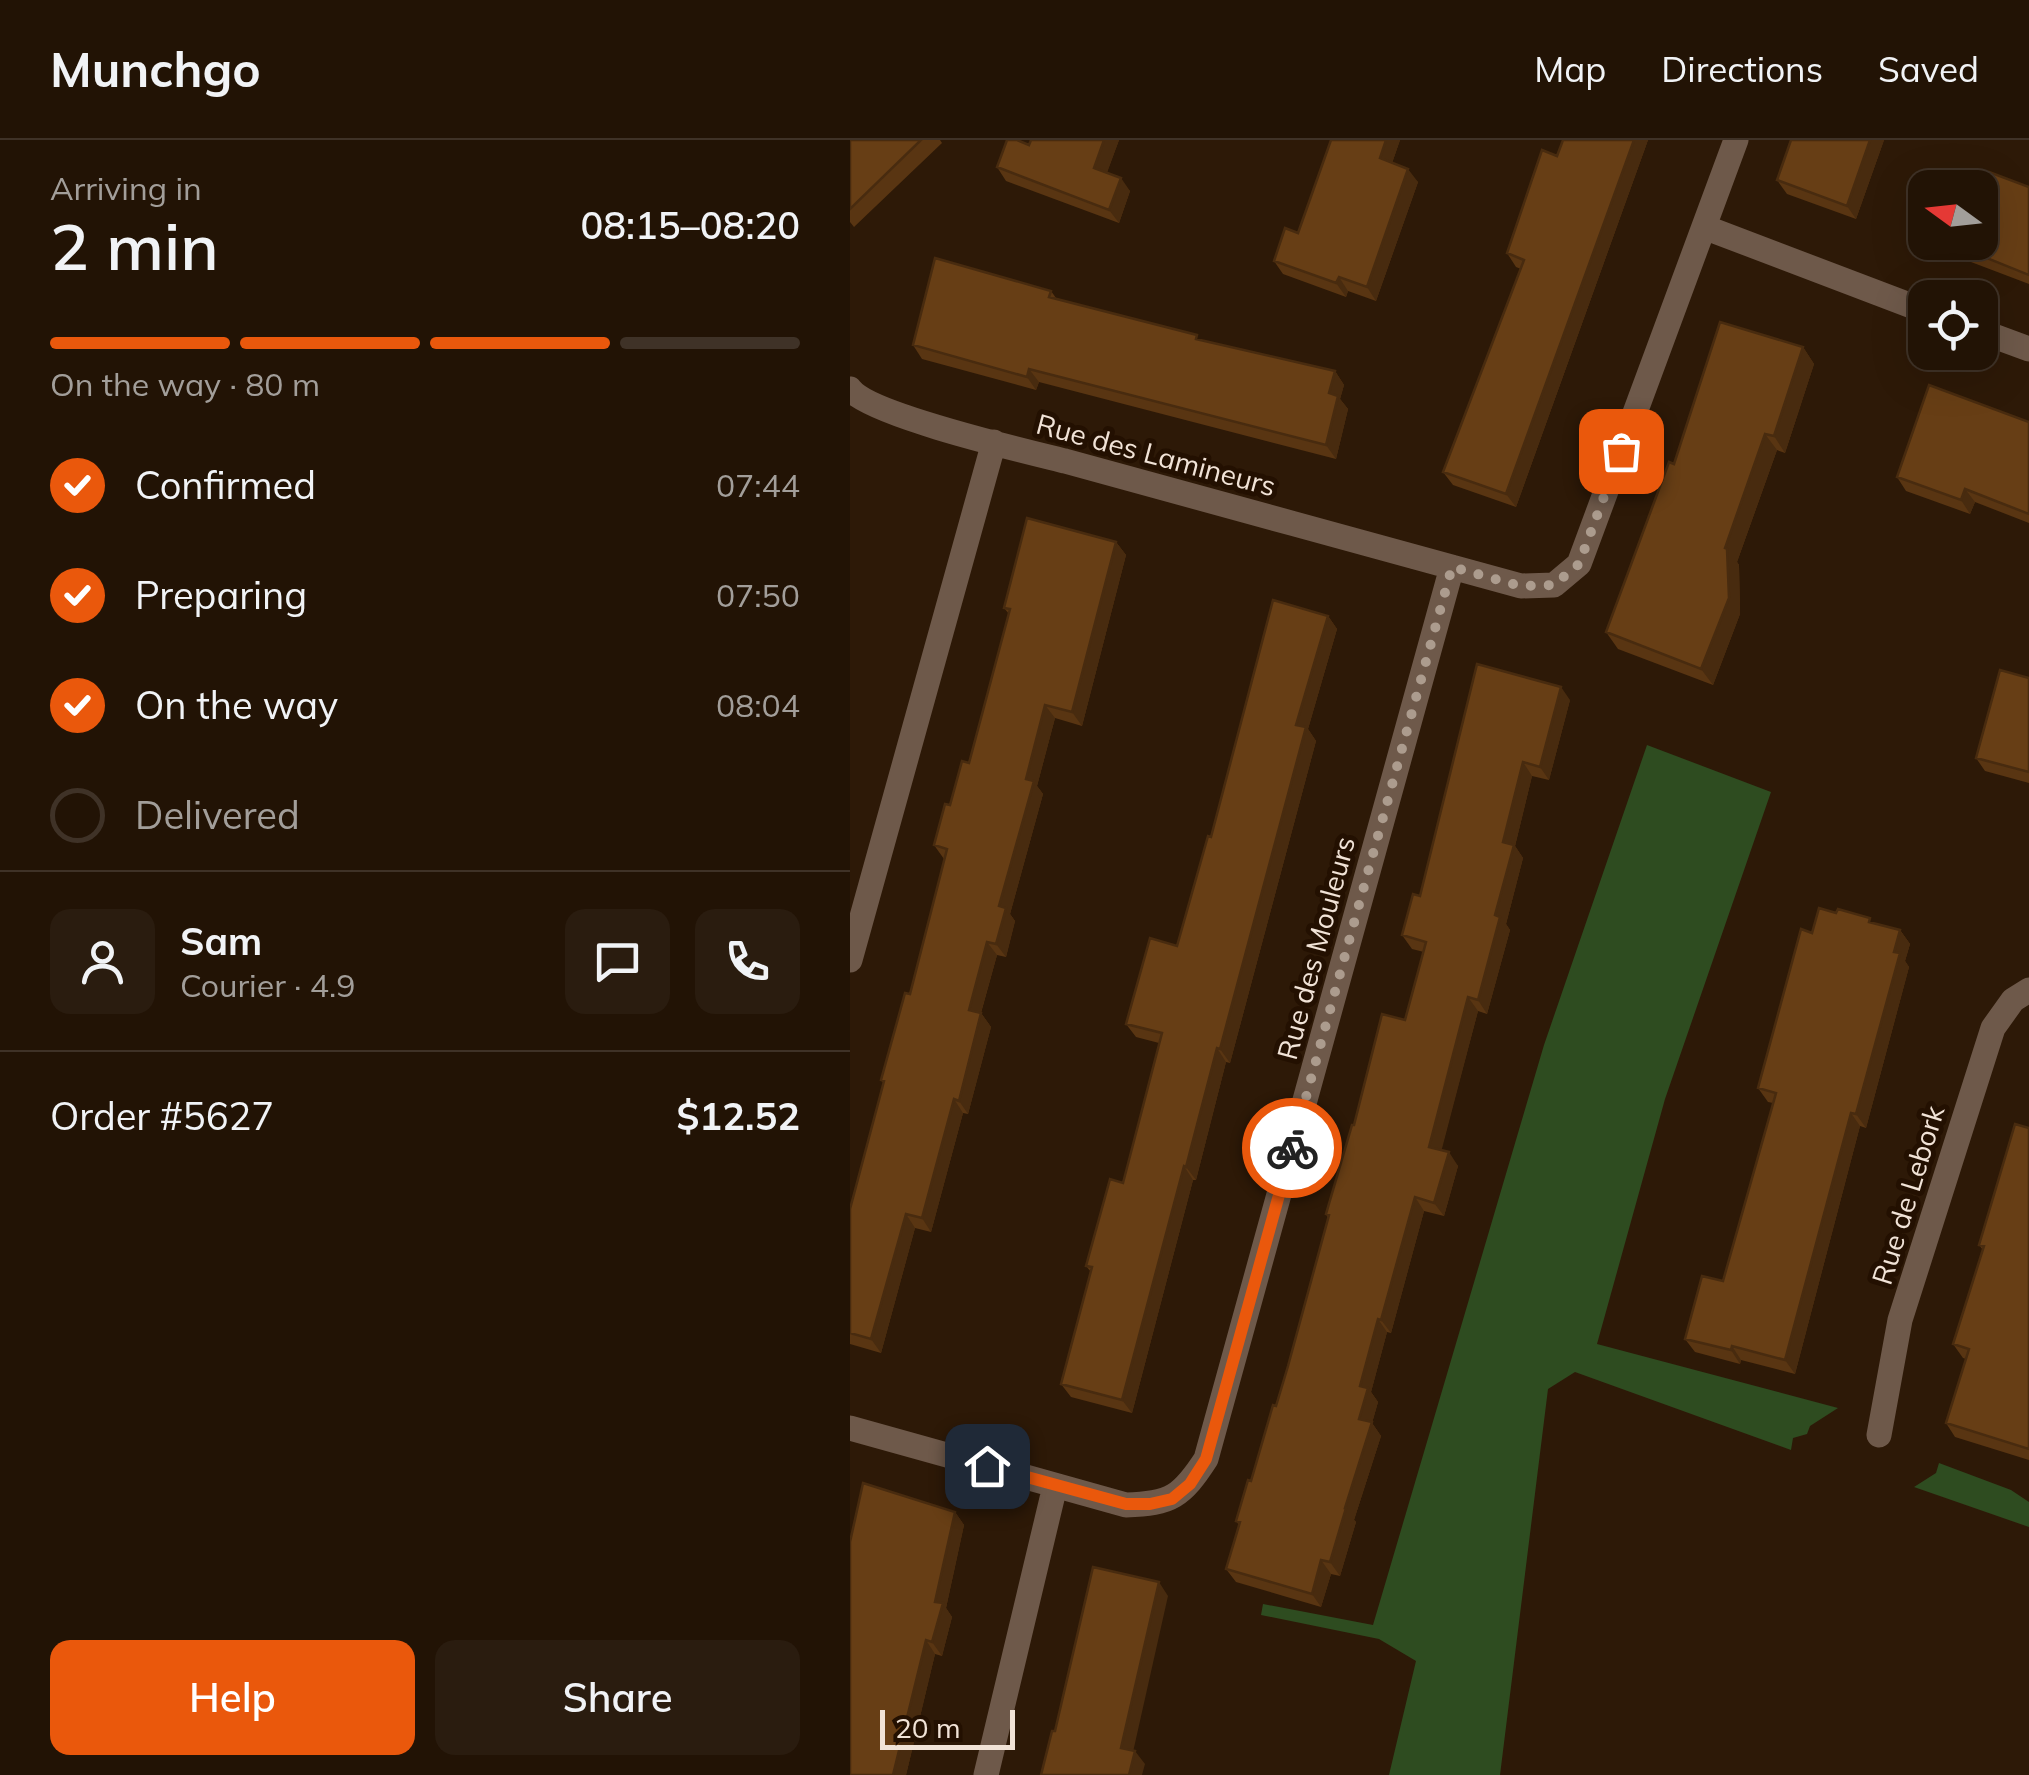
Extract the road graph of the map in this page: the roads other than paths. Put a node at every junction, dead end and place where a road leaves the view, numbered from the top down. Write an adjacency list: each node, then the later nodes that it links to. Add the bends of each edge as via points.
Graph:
1 (1736, 140): 2 (street)
2 (1704, 227): 3 (street); 8 (street, via 1579,564 1554,585 1520,586)
3 (1908, 305)
4 (1998, 338): 5 (street)
5 (2029, 349)
6 (850, 390): 7 (street, Rue des Lamineurs, via 886,410)
7 (994, 442): 8 (street, Rue des Lamineurs); 9 (street)
8 (1452, 567): 13 (street, Rue des Mouleurs, via 1206,1459 1172,1499 1150,1504)
9 (850, 960)
10 (2029, 990): 12 (street, Rue de Lebork, via 1993,1028 1900,1320)
11 (850, 1428): 13 (street, Rue des Mouleurs)
12 (1879, 1435)
13 (1056, 1486): 14 (street)
14 (986, 1775)

